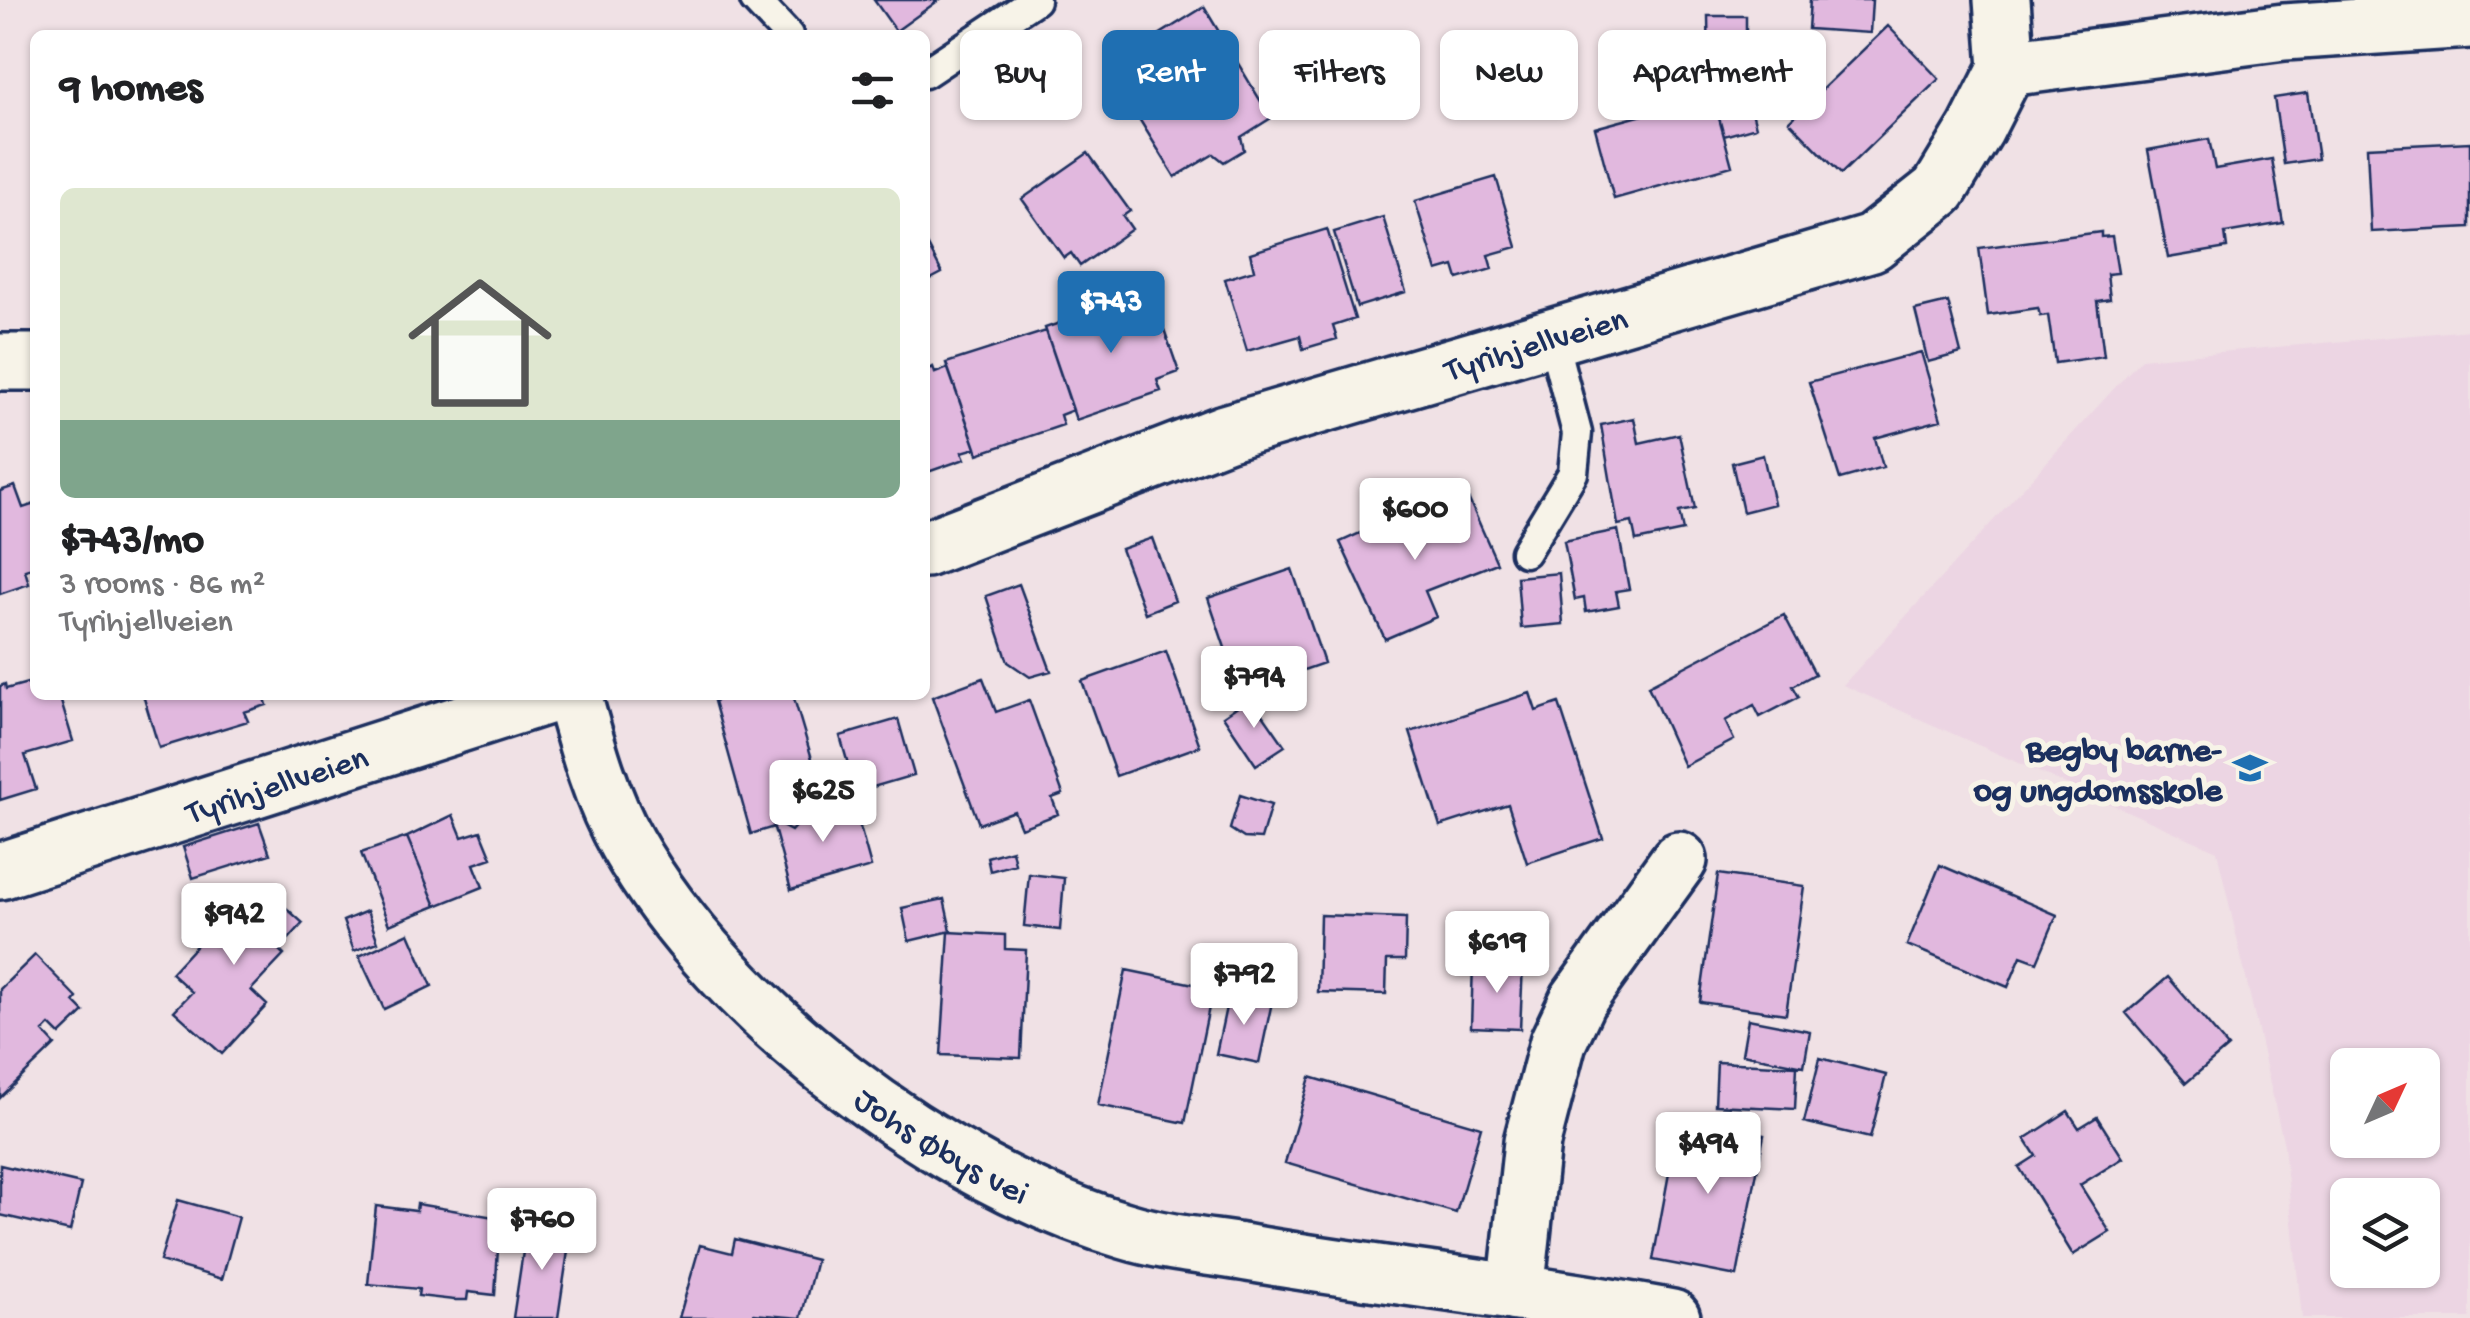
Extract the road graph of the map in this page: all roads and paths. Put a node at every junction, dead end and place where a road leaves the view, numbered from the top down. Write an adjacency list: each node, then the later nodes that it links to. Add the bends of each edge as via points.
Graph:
1 (755, 0): 5 (lane)
2 (1035, 0): 7 (lane)
3 (2002, 0): 6 (street)
4 (2470, 20): 6 (street, via 2284,32)
5 (783, 30)
6 (2007, 68): 8 (street, Tyrihjellveien, via 1939,190 1872,243)
7 (930, 70)
8 (1552, 336): 11 (street, Tyrihjellveien, via 1225,433); 12 (lane, via 1577,433 1573,473)
9 (0, 362): 10 (street)
10 (30, 362)
11 (930, 547)
12 (1525, 552)
13 (534, 700): 16 (street, Tyrihjellveien)
14 (575, 700): 17 (street, Johs Øbys vei, via 601,786 627,844 664,900 762,1016 886,1113 1001,1182 1126,1232)
15 (1678, 860): 17 (street, via 1578,1000 1558,1042 1532,1142)
16 (0, 871)
17 (1516, 1293): 18 (street, Johs Øbys vei)
18 (1672, 1318)

